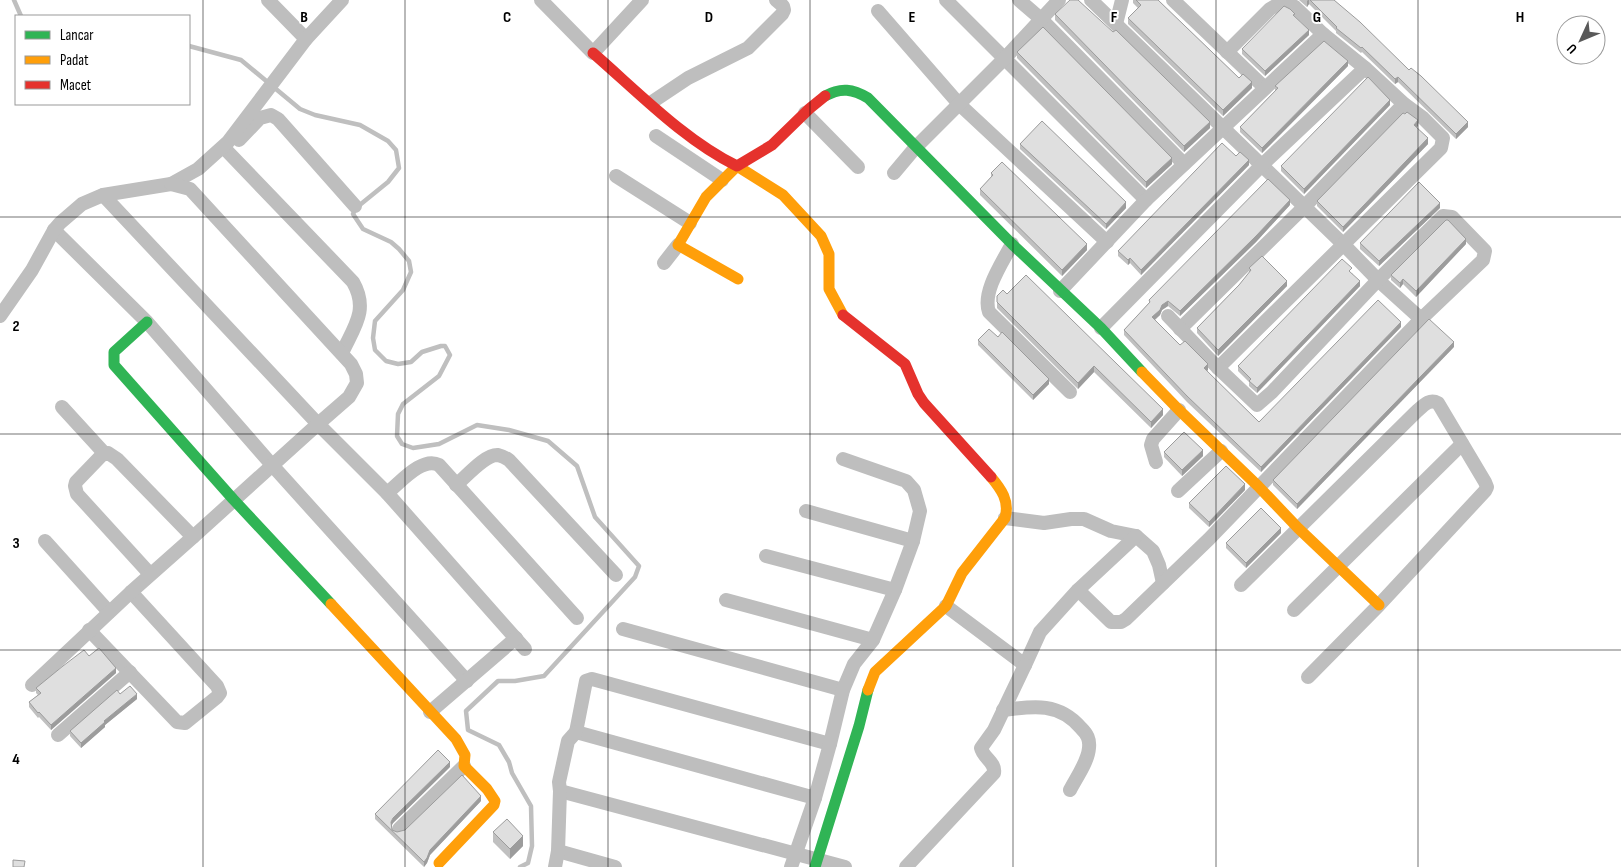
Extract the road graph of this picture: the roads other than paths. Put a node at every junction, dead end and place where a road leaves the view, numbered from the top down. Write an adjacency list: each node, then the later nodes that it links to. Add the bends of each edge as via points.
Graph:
1 (268, 0): 16 (street)
2 (342, 0): 16 (street)
3 (541, 0): 18 (street)
4 (642, 0): 18 (street)
5 (776, 0): 22 (street, via 783,6 782,14 748,48 688,78)
6 (946, 0): 19 (street)
7 (1019, 0): 13 (street)
8 (1059, 0): 13 (street)
9 (1091, 0): 14 (street)
10 (1122, 0): 14 (street)
11 (1173, 0): 17 (street)
12 (878, 11): 23 (street)
13 (1041, 20): 19 (street); 30 (street)
14 (1116, 24): 26 (street)
15 (1323, 34): 17 (street, via 1295,7 1284,1 1270,9); 20 (street); 21 (street)
16 (306, 39): 37 (street, via 228,142 198,169)
17 (1228, 52): 21 (street)
18 (593, 53): 22 (street)
19 (1005, 58): 23 (street); 40 (street)
20 (1365, 68): 24 (street); 31 (street)
21 (1265, 88): 26 (street)
22 (652, 102): 32 (street, via 695,140)
23 (959, 104): 28 (street); 45 (street)
24 (1404, 104): 42 (street); 48 (street, via 1440,134 1443,138 1440,148)
25 (805, 113): 28 (street, via 837,90 858,92 868,98); 32 (street, via 776,142); 33 (street)
26 (1224, 128): 30 (street); 31 (street)
27 (656, 136): 36 (street)
28 (915, 148): 34 (street); 46 (street)
29 (228, 152): 38 (street); 41 (street, via 260,118 271,115); 59 (street, via 357,289 361,308)
30 (1184, 164): 40 (street)
31 (1262, 165): 42 (street); 57 (street)
32 (737, 166): 36 (street); 77 (street, via 783,195 820,236 829,254 829,289 841,313 905,364 924,403 999,487 1006,500)
33 (858, 167)
34 (894, 173)
35 (616, 176): 43 (street)
36 (722, 180): 43 (street, via 706,197)
37 (171, 184): 38 (street); 39 (street)
38 (190, 189): 59 (street)
39 (103, 195): 44 (street, via 74,210); 64 (street)
40 (1146, 200): 45 (street)
41 (355, 206)
42 (1304, 208): 48 (street); 58 (street)
43 (690, 223): 47 (street)
44 (54, 230): 53 (street, via 32,270); 56 (street)
45 (1107, 242): 52 (street)
46 (1012, 244): 52 (street); 61 (street, via 988,292 986,304 989,312)
47 (678, 245): 49 (street); 50 (street)
48 (1344, 245): 51 (street); 60 (street)
49 (664, 263)
50 (738, 279)
51 (1378, 280): 55 (street); 55 (street, via 1443,216 1452,217 1485,251 1484,260); 60 (street, via 1272,392 1261,410)
52 (1060, 291): 57 (street)
53 (0, 316)
54 (1168, 316): 58 (street)
55 (1421, 319): 72 (street)
56 (147, 322): 70 (street); 75 (street, via 114,352 114,365)
57 (1101, 328): 63 (street)
58 (1180, 329): 60 (street)
59 (342, 353): 64 (street, via 356,374 356,383 349,397)
60 (1218, 368)
61 (1070, 392)
62 (62, 407): 67 (street)
63 (1179, 410): 66 (street); 69 (street, via 1153,439 1151,445)
64 (318, 424): 70 (street); 74 (street)
65 (1462, 444): 78 (street, via 1438,403 1429,401); 84 (street); 93 (street, via 1485,482 1485,490)
66 (1221, 451): 72 (street); 73 (street)
67 (105, 454): 80 (street, via 117,459); 85 (street, via 76,482 76,494)
68 (843, 459): 82 (street, via 906,481 914,490 920,511)
69 (1156, 462)
70 (272, 465): 75 (street); 104 (street)
71 (456, 485): 74 (street, via 439,465 430,462 420,466); 86 (street, via 491,456 509,460); 97 (street)
72 (1258, 486): 78 (street); 87 (street)
73 (1178, 491)
74 (388, 493): 104 (street, via 520,643)
75 (233, 499): 80 (street); 108 (street)
76 (806, 511): 82 (street)
77 (1006, 518): 79 (street, via 1044,524 1084,519 1111,531); 94 (street, via 962,573)
78 (1298, 528): 84 (street); 88 (street)
79 (1136, 536): 87 (street, via 1153,551); 90 (street)
80 (193, 537): 85 (street)
81 (44, 541): 96 (street)
82 (913, 541): 89 (street)
83 (766, 556): 89 (street)
84 (1338, 567): 93 (street); 95 (street)
85 (150, 574): 91 (street)
86 (616, 575)
87 (1164, 583): 90 (street, via 1126,619 1117,623)
88 (1241, 585)
89 (895, 590): 100 (street)
90 (1078, 590): 101 (street, via 1040,632)
91 (131, 592): 96 (street); 102 (street, via 220,693 188,722 180,724)
92 (726, 600): 100 (street)
93 (1379, 605): 103 (street)
94 (946, 606): 101 (street); 120 (street, via 876,672 866,694)
95 (1294, 610)
96 (109, 612): 99 (street)
97 (577, 618)
98 (623, 629): 106 (street)
99 (89, 630): 102 (street); 105 (street)
100 (873, 640): 106 (street, via 854,664)
101 (1025, 665): 107 (street)
102 (130, 672): 110 (street)
103 (1308, 677)
104 (467, 681): 108 (street)
105 (32, 685)
106 (844, 690): 111 (street)
107 (1003, 710): 113 (street, via 1030,707 1059,709 1080,725 1089,738 1089,750); 124 (street, via 981,748 995,769 992,776)
108 (430, 712): 112 (street, via 463,750)
109 (576, 732): 111 (street, via 586,681 592,679); 114 (street, via 568,741); 115 (street)
110 (58, 735)
111 (830, 744): 115 (street)
112 (464, 766): 116 (street); 119 (street, via 488,789 494,805)
113 (1070, 790)
114 (560, 791): 117 (street); 118 (street)
115 (815, 798): 118 (street)
116 (399, 830)
117 (558, 851): 121 (street); 122 (street)
118 (792, 861): 120 (street)
119 (439, 863)
120 (816, 864): 123 (street, via 831,862)
121 (555, 867)
122 (615, 867)
123 (845, 867)
124 (906, 867)

